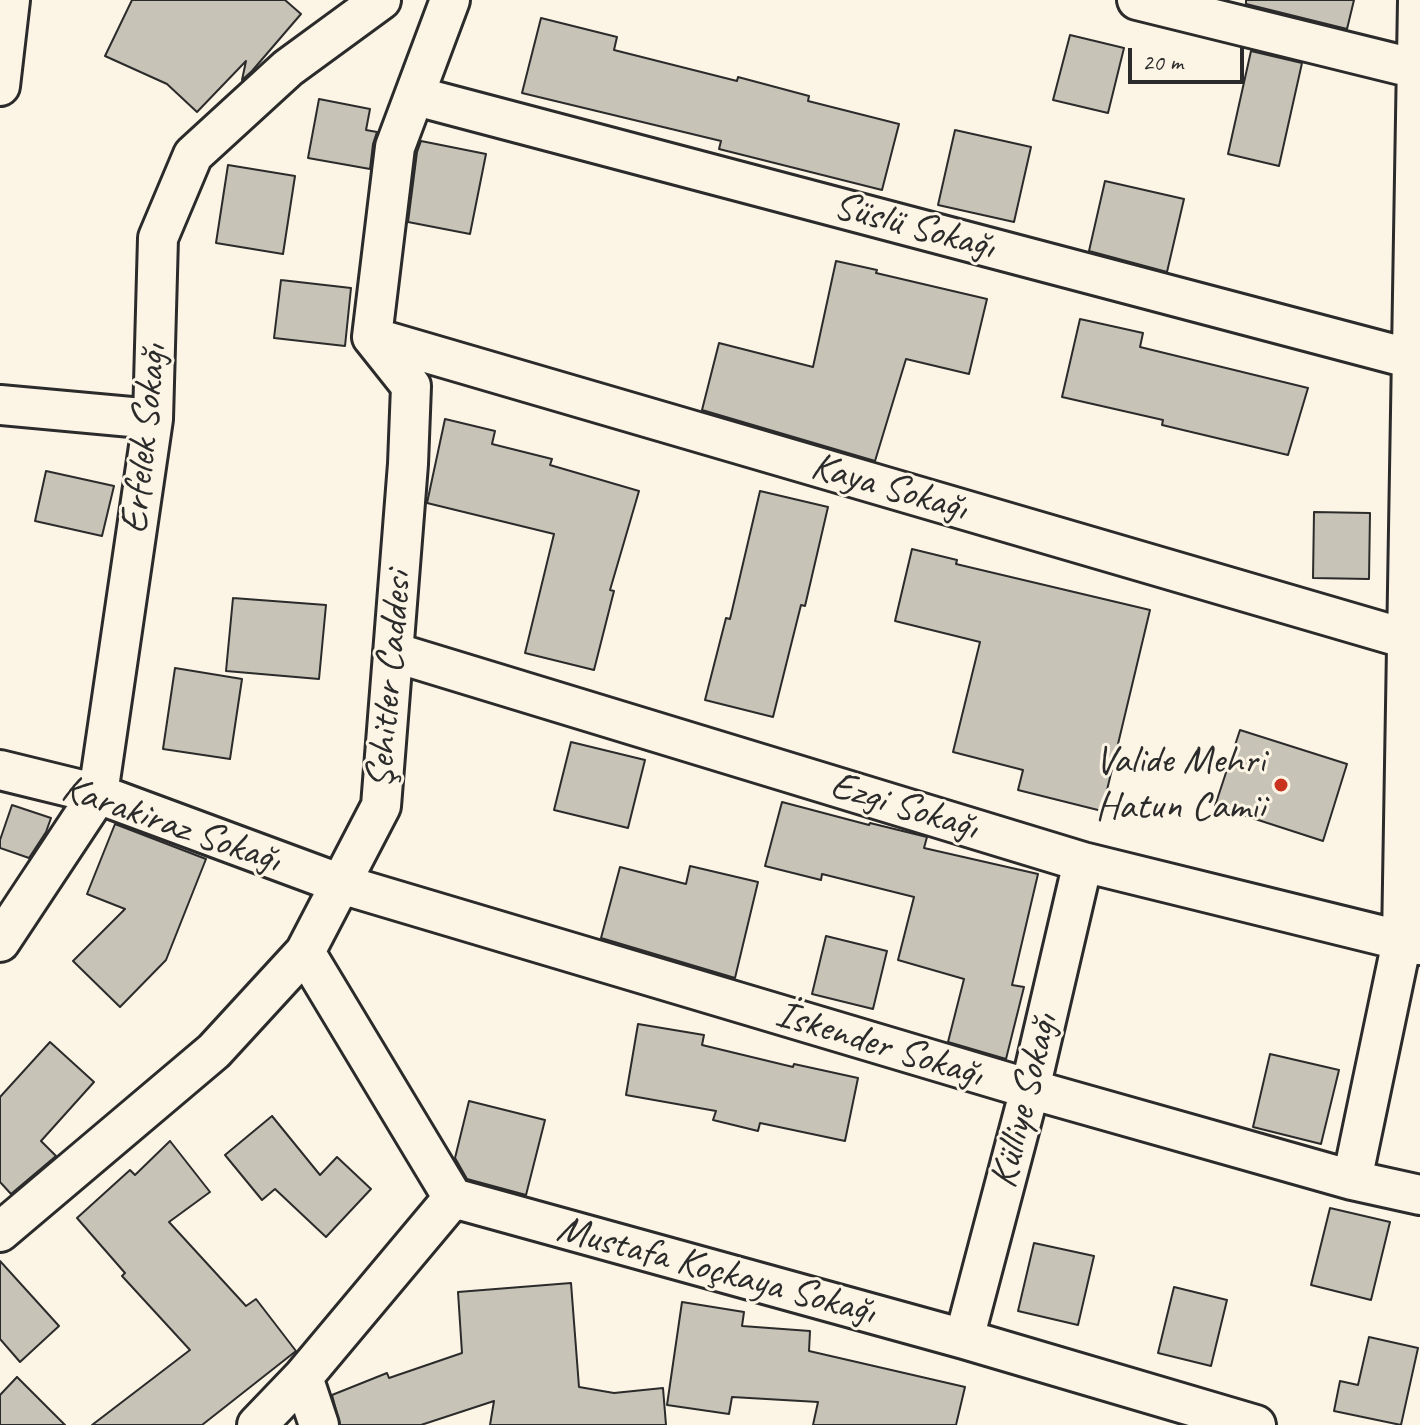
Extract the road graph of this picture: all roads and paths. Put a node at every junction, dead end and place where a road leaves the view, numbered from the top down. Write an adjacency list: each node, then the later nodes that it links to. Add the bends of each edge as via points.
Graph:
1 (10, 0): 7 (street)
2 (381, 0): 12 (street, Erfelek Sokağı, via 288,68 193,155 158,238)
3 (450, 0): 8 (street)
4 (1137, 0): 6 (street)
5 (1418, 0): 6 (street)
6 (1417, 69): 10 (street)
7 (0, 86)
8 (416, 96): 9 (street, via 395,147); 10 (street, Süslü Sokağı)
9 (372, 337): 13 (street, Kaya Sokağı); 14 (street, Şehitler Caddesi, via 411,386)
10 (1412, 359): 13 (street)
11 (0, 405): 12 (street)
12 (153, 419): 16 (street, Erfelek Sokağı)
13 (1407, 639): 20 (street)
14 (393, 652): 17 (street, Ezgi Sokağı); 18 (street, Şehitler Caddesi, via 381,806)
15 (0, 770): 16 (street, Karakiraz Sokağı)
16 (98, 794): 18 (street, Karakiraz Sokağı); 19 (street, Erfelek Sokağı)
17 (1083, 862): 20 (street, Ezgi Sokağı); 22 (street, Külliye Sokağı)
18 (341, 884): 21 (street, Şehitler Caddesi); 22 (street, İskender Sokağı)
19 (0, 942)
20 (1411, 943): 23 (street)
21 (305, 952): 25 (street); 26 (street, Şehitler Caddesi, via 214,1051)
22 (1030, 1089): 23 (street, İskender Sokağı); 27 (street, Külliye Sokağı)
23 (1352, 1180): 24 (street, İskender Sokağı)
24 (1420, 1195)
25 (453, 1198): 27 (street, Mustafa Koçkaya Sokağı); 28 (street)
26 (0, 1232)
27 (964, 1339): 31 (street, Mustafa Koçkaya Sokağı)
28 (303, 1377): 29 (street); 30 (street)
29 (257, 1425)
30 (319, 1425)
31 (1256, 1425)

